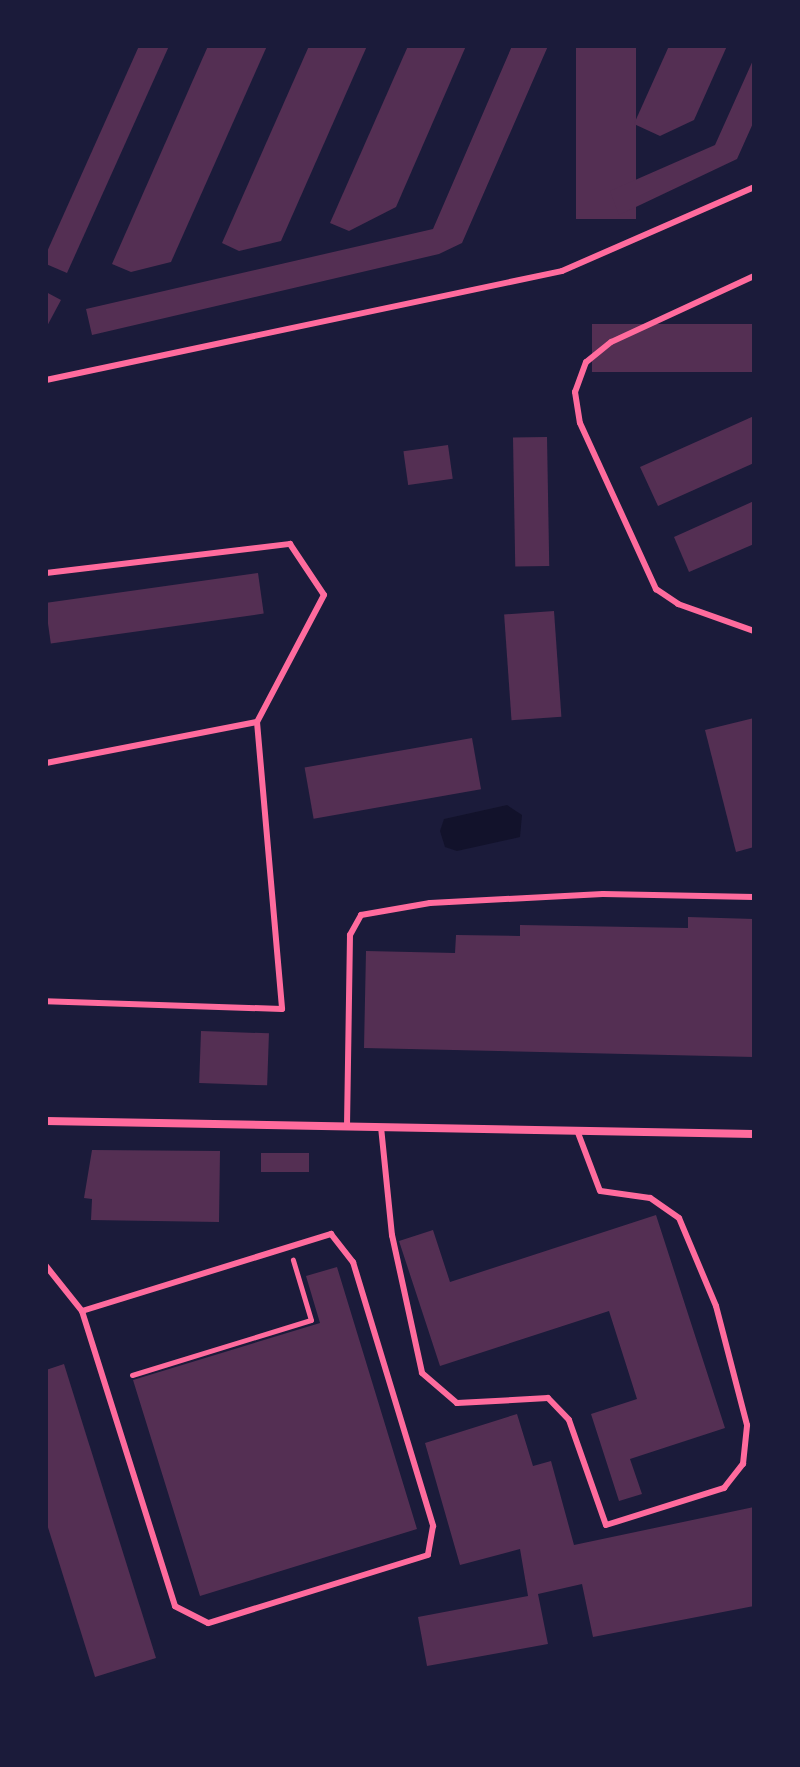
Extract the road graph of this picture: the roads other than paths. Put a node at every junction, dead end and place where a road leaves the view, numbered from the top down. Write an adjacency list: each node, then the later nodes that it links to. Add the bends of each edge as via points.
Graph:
1 (754, 187): 3 (lane, via 562,271)
2 (754, 276): 5 (lane, via 611,342 586,362 575,392 580,423 656,589 678,604)
3 (46, 380)
4 (46, 573): 6 (lane, via 290,544 324,595)
5 (754, 631)
6 (257, 722): 7 (lane); 9 (lane, via 282,1009)
7 (46, 763)
8 (754, 897): 11 (lane, via 603,894 430,903 361,915 350,935)
9 (46, 1001)
10 (46, 1121): 11 (street)
11 (347, 1126): 12 (street)
12 (381, 1127): 13 (street); 13 (lane, via 392,1235 422,1373 457,1403 548,1398 569,1420 606,1525 724,1488 743,1464 747,1425 716,1306 679,1218 650,1198 600,1191)
13 (577, 1130): 14 (street)
14 (754, 1134)
15 (46, 1266): 16 (lane)
16 (82, 1311): 16 (lane, via 175,1606 208,1623 428,1555 433,1526 353,1262 331,1234)

